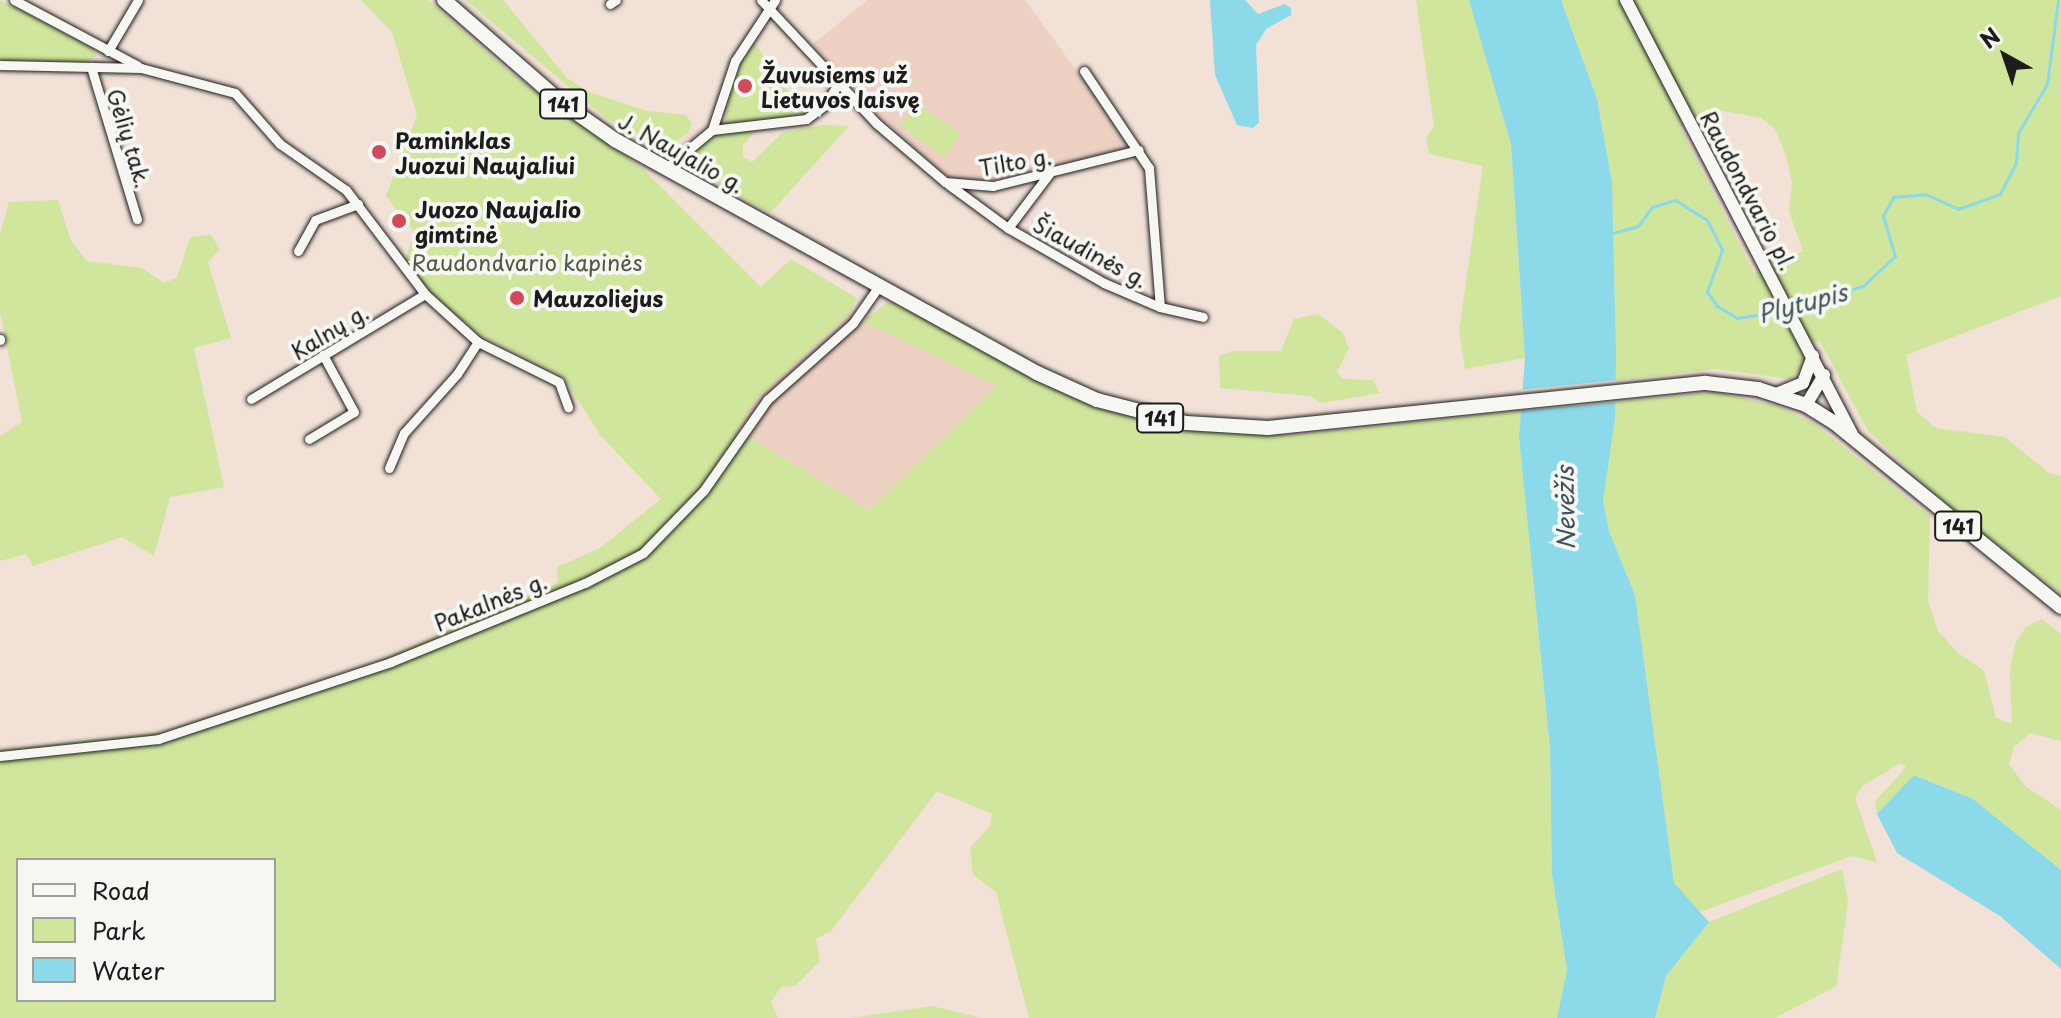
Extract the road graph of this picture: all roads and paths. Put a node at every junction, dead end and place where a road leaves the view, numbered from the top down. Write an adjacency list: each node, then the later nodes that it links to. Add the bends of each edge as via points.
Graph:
1 (14, 0): 6 (street)
2 (138, 0): 6 (street)
3 (444, 0): 14 (main road, J. Naujalio g. / 141, via 579,116)
4 (1626, 0): 27 (main road, Raudondvario pl.)
5 (768, 2): 11 (street); 12 (street, via 728,76)
6 (108, 51): 9 (street)
7 (0, 65): 8 (street)
8 (91, 67): 9 (street); 18 (street, Gėlių tak.)
9 (141, 68): 17 (street, via 235,93 280,144 335,180)
10 (1084, 71): 13 (street)
11 (840, 81): 12 (street, via 825,105 806,119); 16 (street, via 920,166)
12 (712, 130): 14 (street)
13 (1139, 150): 15 (street, Tilto g.); 23 (street, via 1149,168)
14 (665, 169): 21 (main road, J. Naujalio g. / 141)
15 (1049, 174): 16 (street, Tilto g., via 993,186); 19 (street, Šiaudinės g.)
16 (945, 182): 19 (street, Šiaudinės g.)
17 (358, 204): 20 (street, via 315,220); 22 (street)
18 (137, 219)
19 (1008, 228): 23 (street, Šiaudinės g., via 1104,283)
20 (298, 251)
21 (879, 286): 30 (main road, 141, via 1065,387 1155,417 1268,428 1722,383); 38 (street, Pakalnės g., via 853,323 767,400 704,490 643,553 585,583 391,662 158,739)
22 (425, 294): 25 (street); 26 (street, Kalnų g.)
23 (1160, 307): 24 (street, Šiaudinės g.)
24 (1203, 317)
25 (478, 342): 33 (street, via 559,382); 36 (street, via 404,433)
26 (323, 355): 31 (street, Kalnų g.); 34 (street, via 354,412)
27 (1813, 356): 28 (main road, Raudondvario pl.); 29 (main road)
28 (1824, 375): 32 (main road); 35 (main road, Raudondvario pl.)
29 (1803, 383): 30 (main road); 32 (main road)
30 (1776, 394): 32 (main road, 141)
31 (251, 399)
32 (1806, 405): 35 (main road, Raudondvario pl. / 141)
33 (568, 407)
34 (309, 439)
35 (1857, 442): 37 (main road, Raudondvario pl. / 141)
36 (389, 468)
37 (2061, 607)
38 (0, 756)

